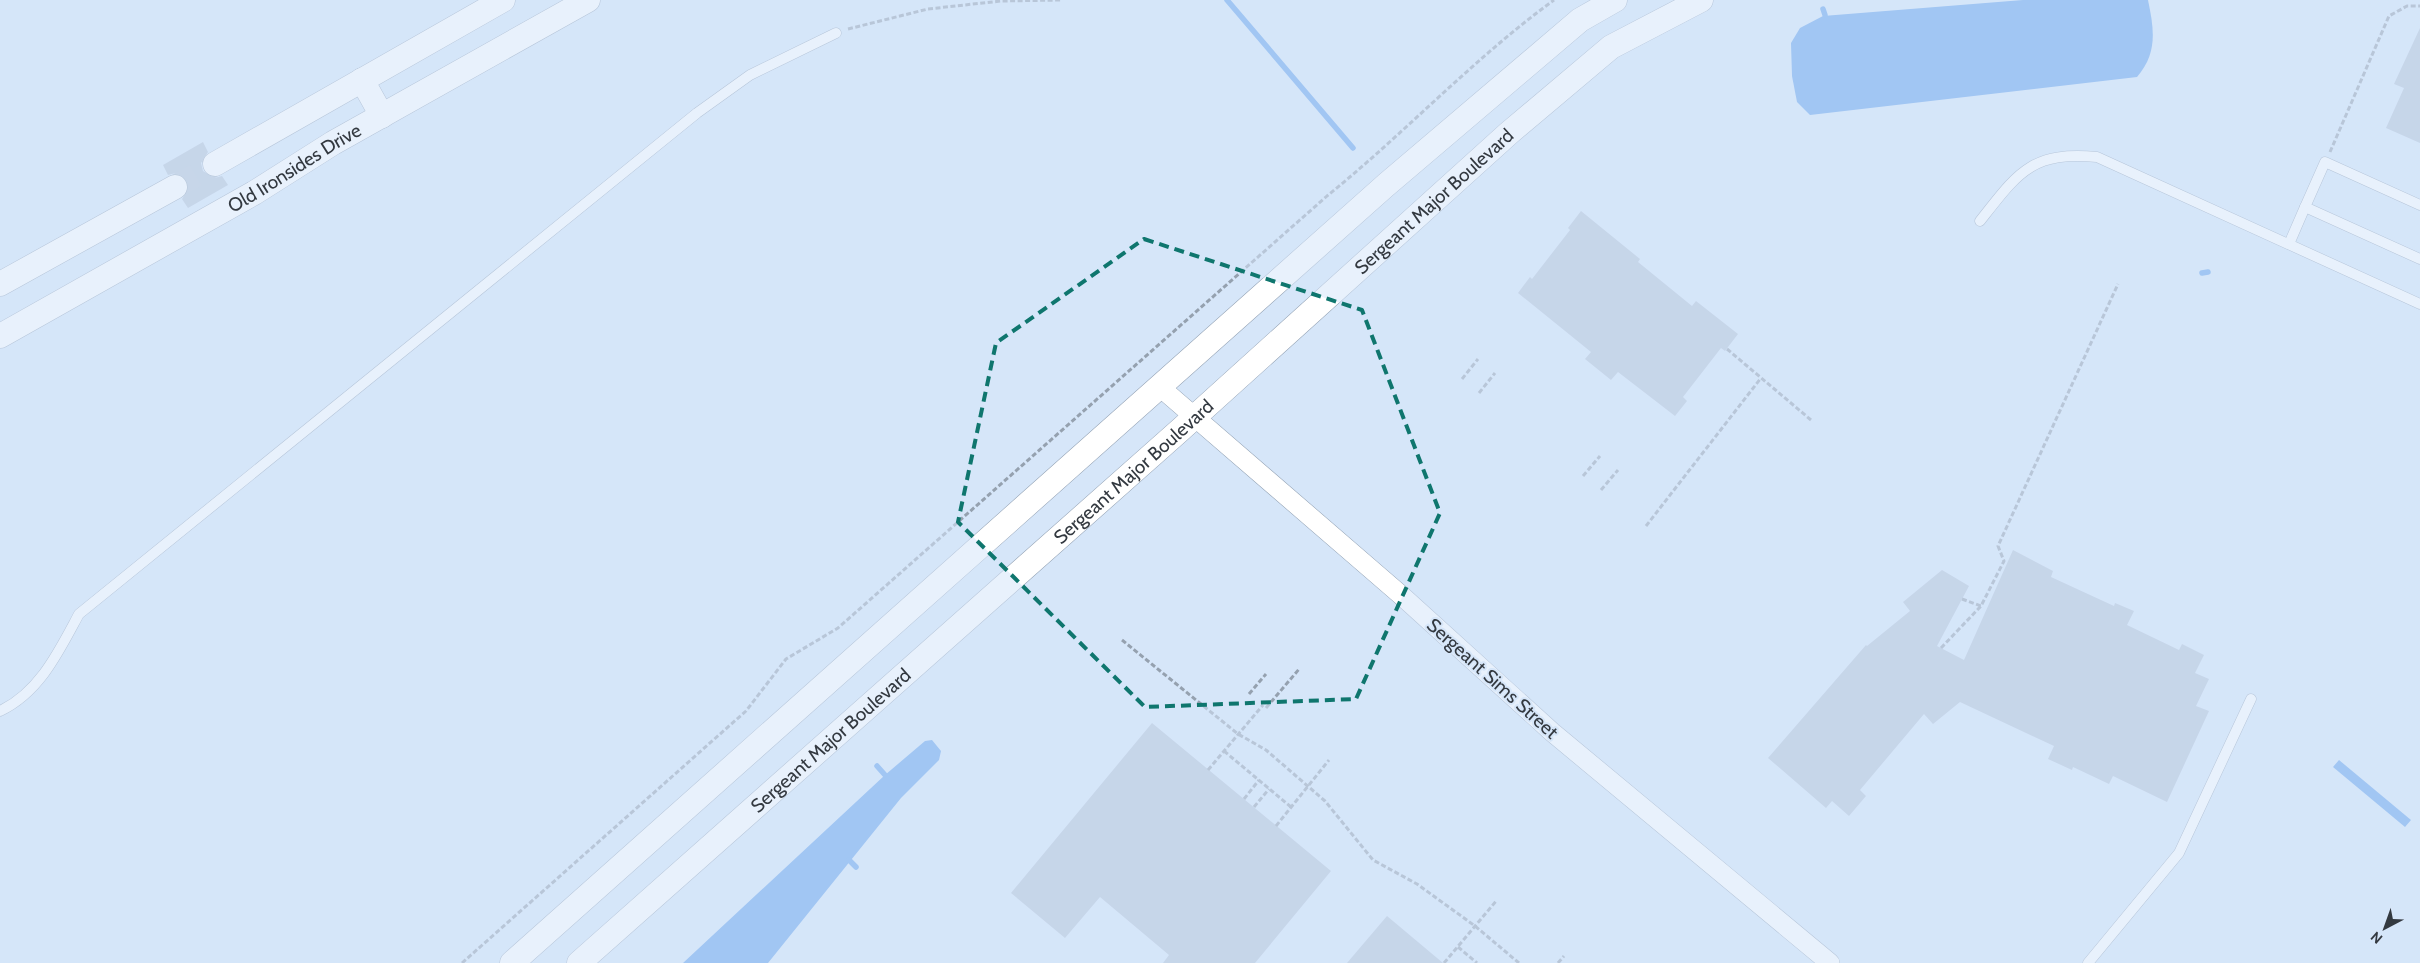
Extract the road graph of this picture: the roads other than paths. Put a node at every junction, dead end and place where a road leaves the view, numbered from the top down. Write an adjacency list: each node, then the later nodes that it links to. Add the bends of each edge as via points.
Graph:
1 (503, 0): 6 (street)
2 (588, 0): 7 (street, Old Ironsides Drive)
3 (1616, 0): 18 (street, via 1580,20 1386,185)
4 (1701, 0): 19 (street, Sergeant Major Boulevard, via 1611,47 1509,133)
5 (836, 33): 21 (lane, via 750,75 689,119 79,614 55,659 36,685 13,705)
6 (362, 80): 7 (street); 8 (street)
7 (382, 116): 17 (street, Old Ironsides Drive, via 247,197)
8 (215, 164)
9 (175, 186): 15 (street)
10 (2305, 206): 11 (lane, via 2325,162); 13 (lane); 14 (lane)
11 (2420, 206)
12 (1980, 221): 13 (lane, via 2012,180 2035,164 2070,154 2097,157)
13 (2289, 244): 16 (lane)
14 (2420, 259)
15 (0, 284)
16 (2420, 304)
17 (0, 336)
18 (1160, 387): 19 (street, Sergeant Sims Street); 22 (street)
19 (1194, 417): 23 (street, Sergeant Major Boulevard); 24 (street, Sergeant Sims Street, via 1402,596 1550,730)
20 (2251, 699): 25 (lane, via 2179,854)
21 (0, 711)
22 (512, 963)
23 (579, 963)
24 (1830, 963)
25 (2088, 963)

